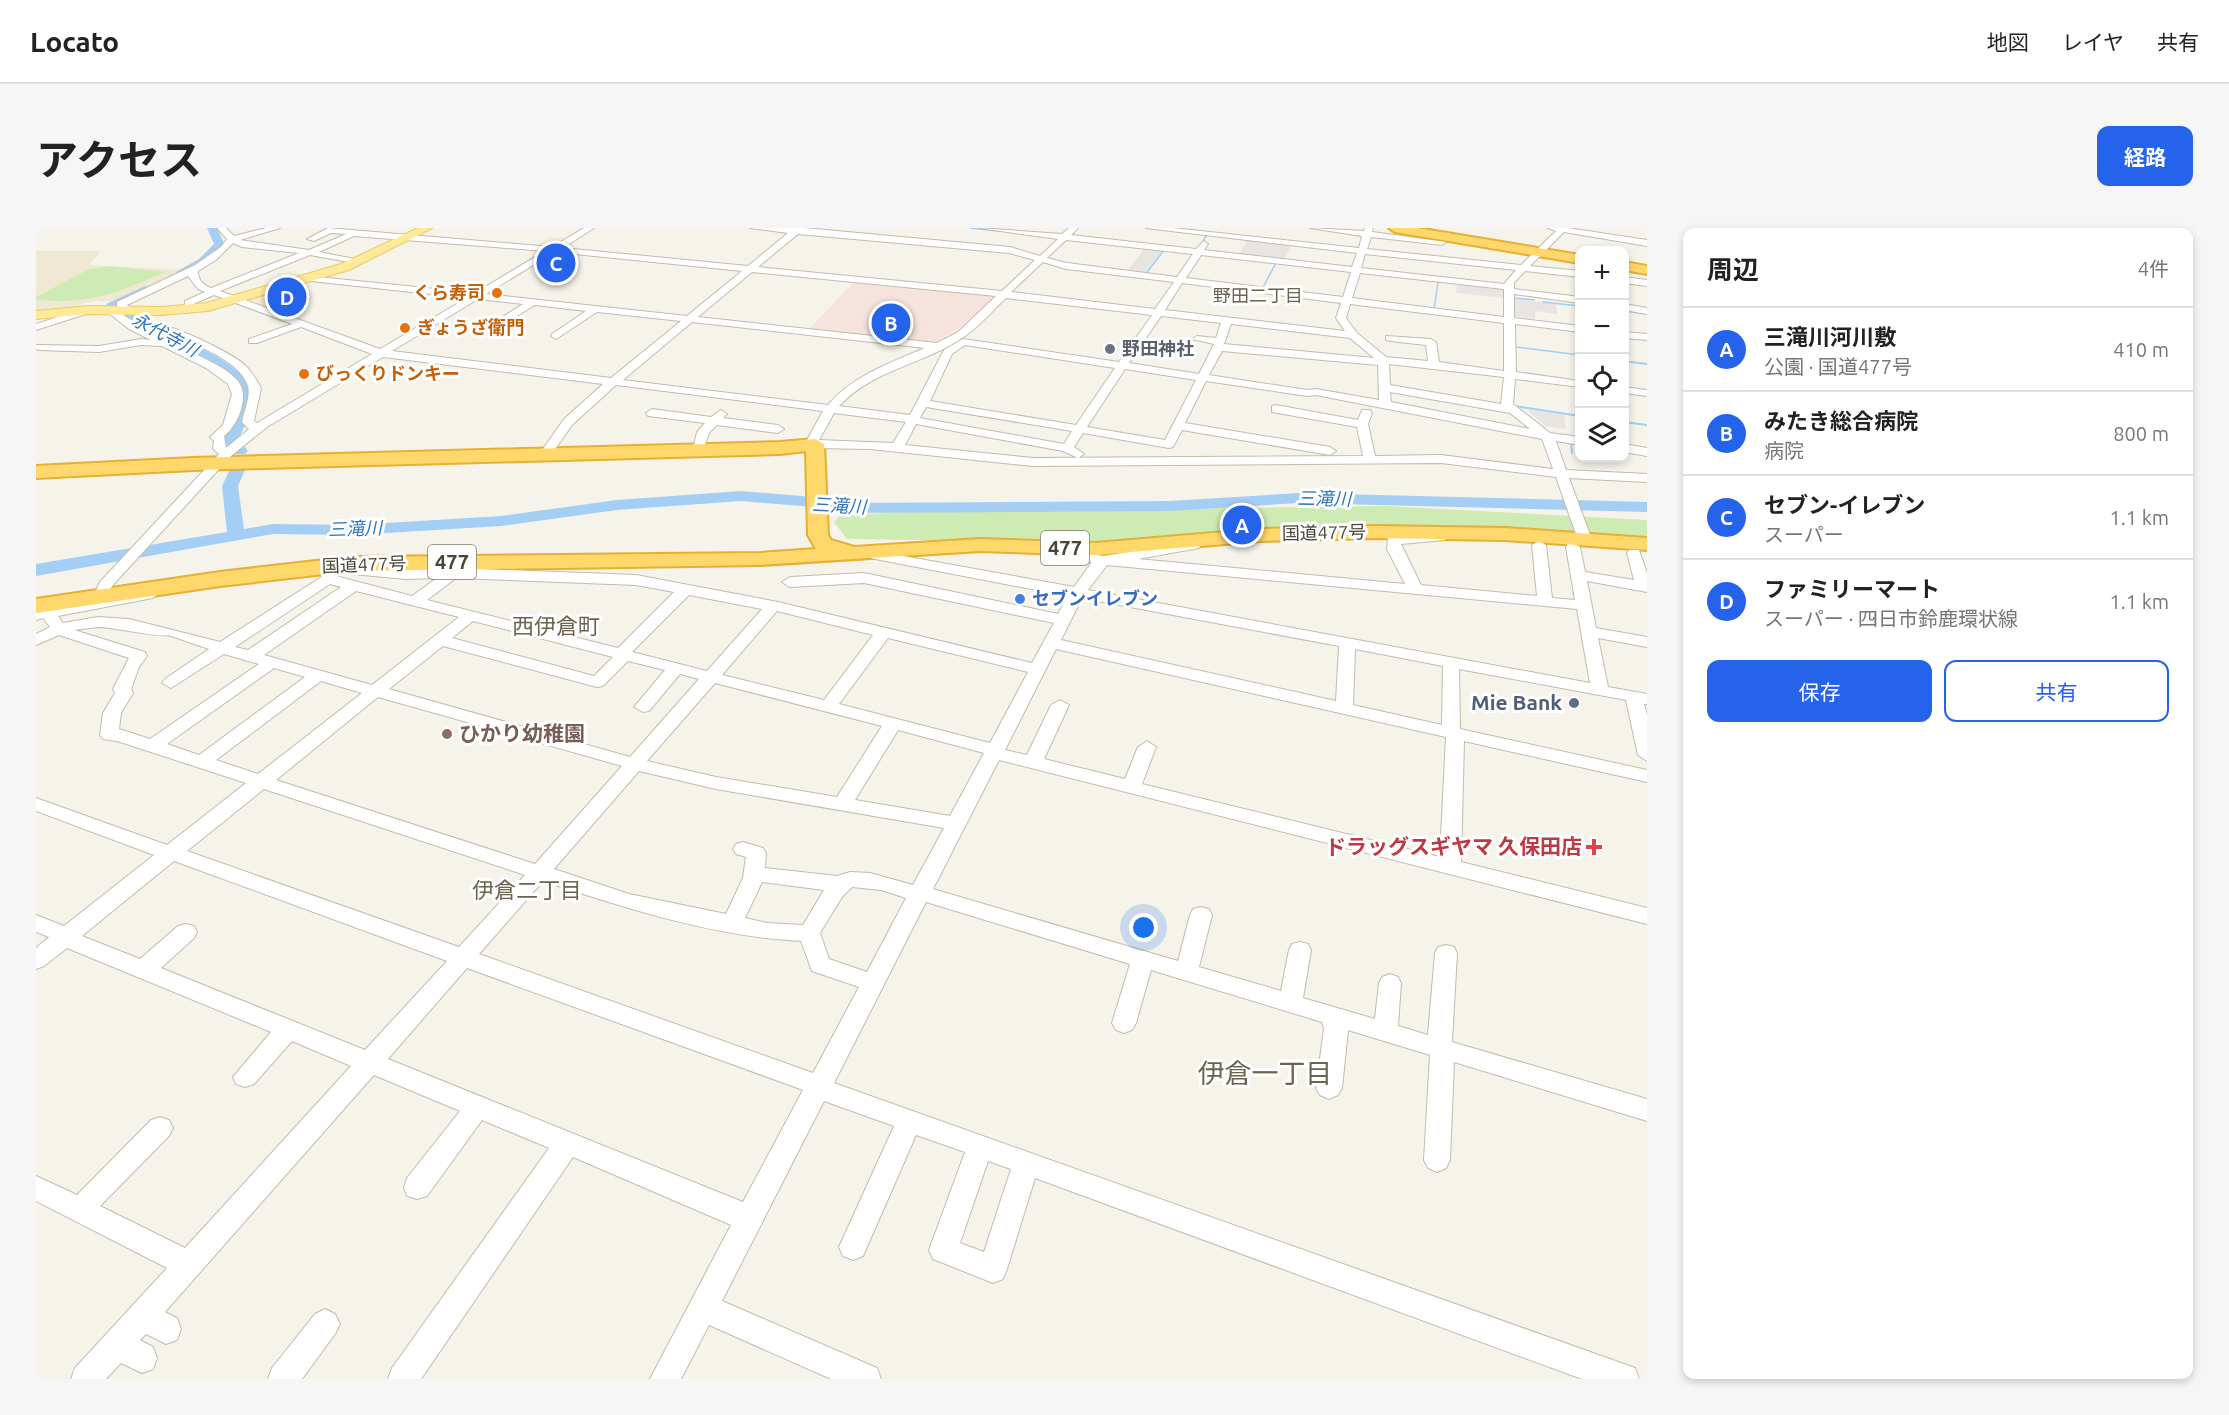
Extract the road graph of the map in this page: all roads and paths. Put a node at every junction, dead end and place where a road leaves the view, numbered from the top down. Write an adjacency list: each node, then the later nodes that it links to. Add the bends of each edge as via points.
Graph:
1 (221, 228): 22 (street)
2 (374, 228): 19 (street)
3 (427, 228): 20 (main road)
4 (590, 228): 29 (street)
5 (754, 228): 15 (street)
6 (983, 228): 21 (street)
7 (1074, 228): 21 (street)
8 (1150, 228): 9 (street)
9 (1155, 228): 16 (street); 27 (street)
10 (1314, 228): 17 (street)
11 (1395, 228): 18 (highway)
12 (1552, 228): 14 (street)
13 (268, 229): 22 (street)
14 (1563, 229): 26 (street); 33 (street)
15 (798, 230): 34 (street); 44 (street)
16 (1213, 231): 31 (street); 32 (street)
17 (1369, 231): 25 (street); 32 (street)
18 (1418, 232): 25 (street); 33 (highway)
19 (359, 234): 20 (street); 23 (street); 23 (street, via 333,230 315,238)
20 (410, 236): 24 (street); 38 (main road)
21 (1065, 237): 27 (street); 34 (street)
22 (232, 239): 30 (street); 43 (street, via 225,250)
23 (343, 239): 30 (street)
24 (444, 239): 28 (street); 29 (street)
25 (1442, 242): 37 (street, via 1448,250)
26 (1647, 243)
27 (1143, 246): 31 (street); 35 (street)
28 (427, 249)
29 (553, 250): 44 (street); 59 (street)
30 (308, 252): 38 (street); 40 (street)
31 (1198, 252): 46 (street); 50 (street)
32 (1363, 252): 37 (street); 46 (street)
33 (1538, 252): 36 (highway); 42 (street)
34 (1046, 256): 47 (street, via 1066,266); 57 (street)
35 (1137, 256)
36 (1575, 258)
37 (1445, 261): 42 (street)
38 (357, 262): 49 (main road)
39 (1130, 265): 47 (street)
40 (273, 266): 49 (street); 55 (street)
41 (1629, 267): 45 (highway)
42 (1521, 268): 48 (street); 53 (street, via 1509,282)
43 (193, 269): 55 (street, via 198,283); 68 (street, via 120,304)
44 (751, 269): 57 (street); 72 (street)
45 (1647, 270)
46 (1357, 271): 53 (street); 62 (street)
47 (1124, 273): 50 (street)
48 (1575, 273)
49 (309, 278): 54 (main road); 59 (street)
50 (1180, 280): 56 (street); 70 (street)
51 (1629, 280): 52 (street)
52 (1647, 281)
53 (1509, 289): 60 (street); 75 (street)
54 (269, 290): 58 (street); 61 (main road)
55 (212, 291): 61 (street); 64 (street)
56 (1286, 293): 62 (street); 77 (street)
57 (1007, 294): 70 (street); 90 (street, via 972,326)
58 (304, 295)
59 (475, 296): 63 (street); 93 (street)
60 (1575, 299)
61 (236, 300): 68 (main road, via 185,310); 76 (street)
62 (1347, 301): 75 (street); 81 (street, via 1341,318)
63 (532, 302): 66 (street); 73 (street)
64 (188, 303)
65 (1629, 308): 69 (street)
66 (595, 309): 72 (street); 82 (street)
67 (89, 310): 68 (main road); 71 (main road); 79 (street)
68 (120, 310): 89 (street, via 133,327); 119 (street, via 216,351 245,371 255,388 248,422)
69 (1647, 311)
70 (1158, 314): 74 (street); 96 (street)
71 (36, 315)
72 (690, 319): 90 (street); 99 (street)
73 (505, 320)
74 (1227, 321): 77 (street); 88 (street)
75 (1509, 321): 78 (street); 97 (street)
76 (301, 324): 87 (street); 93 (street)
77 (1280, 327): 81 (street)
78 (1575, 328)
79 (37, 330)
80 (74, 335): 91 (street)
81 (1353, 335): 94 (street)
82 (556, 336)
83 (1629, 336): 85 (street)
84 (1390, 338): 95 (street, via 1431,342)
85 (1647, 338)
86 (1197, 339): 88 (street)
87 (252, 341)
88 (1219, 344): 94 (street); 98 (street)
89 (170, 346): 91 (street, via 147,341 103,348); 136 (street, via 215,369 237,388 229,427 216,436)
90 (940, 346): 92 (street); 109 (street, via 888,368 845,394)
91 (37, 348)
92 (953, 348): 96 (street, via 966,342); 107 (street)
93 (380, 353): 99 (street); 119 (street)
94 (1383, 362): 95 (street); 101 (street)
95 (1434, 364): 97 (street)
96 (1123, 366): 98 (street); 121 (street)
97 (1510, 374): 100 (street); 111 (street, via 1507,405)
98 (1203, 377): 102 (street); 118 (street)
99 (614, 382): 105 (street); 129 (street, via 568,422)
100 (1575, 383)
101 (1385, 388): 108 (street); 111 (street)
102 (1282, 389): 108 (street); 117 (street)
103 (1629, 391): 104 (street)
104 (1647, 393)
105 (737, 397): 109 (street); 110 (street)
106 (674, 403): 110 (street)
107 (923, 403): 114 (street); 121 (street)
108 (1379, 403): 116 (street); 122 (street)
109 (830, 408): 114 (street); 130 (street, via 820,420)
110 (725, 409): 113 (street); 115 (street)
111 (1515, 412): 122 (street); 123 (street)
112 (652, 413): 115 (street)
113 (778, 416)
114 (914, 420): 127 (street); 128 (street)
115 (714, 421): 120 (street); 125 (street)
116 (1362, 424): 117 (street); 135 (street)
117 (1270, 425): 118 (street); 132 (street)
118 (1179, 426): 121 (street, via 1169,444)
119 (256, 429): 136 (street)
120 (778, 429)
121 (1080, 429): 128 (street)
122 (1511, 431): 123 (street)
123 (1548, 437): 126 (street); 142 (street)
124 (742, 438): 125 (street)
125 (701, 439): 129 (highway); 130 (highway)
126 (1575, 440)
127 (897, 447): 130 (street); 139 (street, via 1012,461)
128 (1067, 447): 139 (street, via 1078,454)
129 (549, 449): 133 (highway); 136 (highway)
130 (809, 449): 133 (highway); 150 (highway, via 822,544); 151 (highway)
131 (1629, 449): 134 (street)
132 (1323, 450): 135 (street); 138 (street)
133 (647, 451): 136 (highway)
134 (1647, 452)
135 (1369, 455): 137 (street)
136 (221, 459): 140 (highway); 141 (highway); 162 (street)
137 (1453, 460): 138 (street); 142 (street)
138 (1251, 461): 139 (street)
139 (1130, 462)
140 (36, 466)
141 (36, 472)
142 (1561, 476): 143 (street); 146 (street)
143 (1647, 478)
144 (1467, 534): 145 (highway, 国道477号 / 477); 146 (highway, 国道477号 / 477); 160 (street, via 1394,540 1394,549)
145 (1260, 535): 147 (highway, 国道477号 / 477, via 1096,549); 152 (street)
146 (1581, 541): 149 (highway, 国道477号 / 477); 155 (street)
147 (1021, 545): 150 (highway, 国道477号 / 477); 152 (street)
148 (1539, 545): 165 (street)
149 (1641, 548): 158 (street)
150 (856, 552): 151 (highway, 国道477号 / 477); 163 (street)
151 (804, 553): 153 (highway, 国道477号 / 477)
152 (1104, 560): 160 (street); 163 (street, via 1097,563 1087,584)
153 (324, 566): 154 (street, via 405,574); 161 (highway, 国道477号 / 477)
154 (453, 573): 159 (street, via 617,579); 164 (street)
155 (1578, 575): 158 (street); 166 (street)
156 (790, 582): 170 (street, via 864,578)
157 (354, 586): 164 (street); 181 (street, via 328,579); 184 (street)
158 (1645, 586)
159 (686, 589): 167 (street); 183 (street)
160 (1415, 589): 165 (street)
161 (150, 590): 162 (highway, 国道477号 / 477); 168 (street, via 147,596)
162 (103, 591): 168 (highway, 国道477号 / 477)
163 (1078, 592): 170 (street); 178 (street)
164 (414, 602): 169 (street)
165 (1545, 602): 166 (street)
166 (1582, 605): 173 (street)
167 (772, 607): 174 (street); 191 (street)
168 (40, 611): 171 (street)
169 (470, 616): 172 (street); 176 (street)
170 (1062, 620): 180 (street)
171 (58, 627): 175 (street); 181 (street, via 112,620); 202 (street, via 139,656 112,713 109,735)
172 (520, 629): 177 (street); 182 (street)
173 (1588, 631): 179 (street); 193 (street)
174 (882, 633): 189 (street); 198 (street)
175 (36, 640)
176 (440, 640): 182 (street); 194 (street)
177 (568, 642): 183 (street); 187 (street)
178 (1347, 642): 185 (street); 199 (street)
179 (1647, 642)
180 (1051, 643): 189 (street); 199 (street)
181 (222, 648): 184 (street); 192 (street)
182 (492, 654): 187 (street)
183 (621, 655): 187 (street, via 597,682); 188 (street)
184 (251, 656): 186 (street)
185 (1452, 661): 193 (street); 201 (street)
186 (272, 662): 190 (street); 202 (street)
187 (541, 667)
188 (675, 669): 191 (street); 197 (street)
189 (1037, 669): 204 (street)
190 (318, 675): 194 (street); 206 (street)
191 (711, 678): 198 (street); 208 (street)
192 (171, 683)
193 (1600, 690): 195 (street)
194 (376, 691): 208 (street); 210 (street)
195 (1640, 698): 205 (street)
196 (1060, 705): 207 (street)
197 (642, 708)
198 (827, 708): 200 (street)
199 (1344, 709): 201 (street)
200 (893, 724): 204 (street); 213 (street)
201 (1453, 733): 209 (street); 217 (street)
202 (152, 746): 206 (street)
203 (1147, 747): 211 (street)
204 (995, 751): 207 (street); 214 (street)
205 (1647, 754)
206 (201, 762): 210 (street)
207 (1033, 762): 211 (street)
208 (635, 764): 213 (street); 218 (street)
209 (1647, 776)
210 (261, 782): 216 (street); 218 (street)
211 (1132, 786): 217 (street)
212 (36, 804): 216 (street)
213 (842, 805): 214 (street)
214 (958, 824): 221 (street)
215 (743, 849): 219 (street, via 756,854)
216 (172, 854): 228 (street); 231 (street)
217 (1450, 867): 223 (street)
218 (538, 874): 225 (street, via 627,901); 231 (street)
219 (753, 874): 220 (street); 225 (street)
220 (841, 884): 221 (street, via 855,878); 227 (street)
221 (921, 894): 232 (street); 236 (street)
222 (1201, 915): 235 (street)
223 (1647, 916)
224 (36, 923): 228 (street)
225 (732, 924): 227 (street, via 767,932)
226 (186, 932): 234 (street)
227 (809, 933): 236 (street, via 820,964)
228 (66, 937): 233 (street); 234 (street)
229 (1300, 950): 238 (street)
230 (1446, 953): 243 (street)
231 (461, 958): 244 (street); 246 (street)
232 (1143, 958): 235 (street); 240 (street)
233 (36, 960)
234 (142, 971): 241 (street)
235 (1187, 971): 238 (street)
236 (874, 983): 246 (street)
237 (1390, 983): 242 (street)
238 (1290, 1004): 239 (street)
239 (1332, 1016): 242 (street); 247 (street, via 1336,1029)
240 (1124, 1023)
241 (288, 1030): 244 (street); 245 (street)
242 (1386, 1032): 243 (street)
243 (1441, 1048): 249 (street); 254 (street)
244 (368, 1063): 248 (street); 261 (street)
245 (245, 1077)
246 (820, 1087): 250 (street); 259 (street)
247 (1329, 1088)
248 (476, 1106): 252 (street); 256 (street)
249 (1647, 1110)
250 (910, 1120): 253 (street); 260 (street)
251 (160, 1128): 258 (street)
252 (567, 1144): 259 (street); 266 (street)
253 (983, 1147): 255 (street); 255 (street, via 943,1250 993,1269)
254 (1437, 1160)
255 (1026, 1162): 269 (street)
256 (417, 1187)
257 (36, 1188): 258 (street)
258 (81, 1211): 261 (street)
259 (749, 1220): 262 (street)
260 (853, 1247)
261 (187, 1266): 264 (street, via 154,1322 129,1351)
262 (702, 1307): 267 (street); 268 (street)
263 (325, 1324): 265 (street)
264 (86, 1379)
265 (283, 1379)
266 (403, 1379)
267 (665, 1379)
268 (866, 1379)
269 (1624, 1379)

